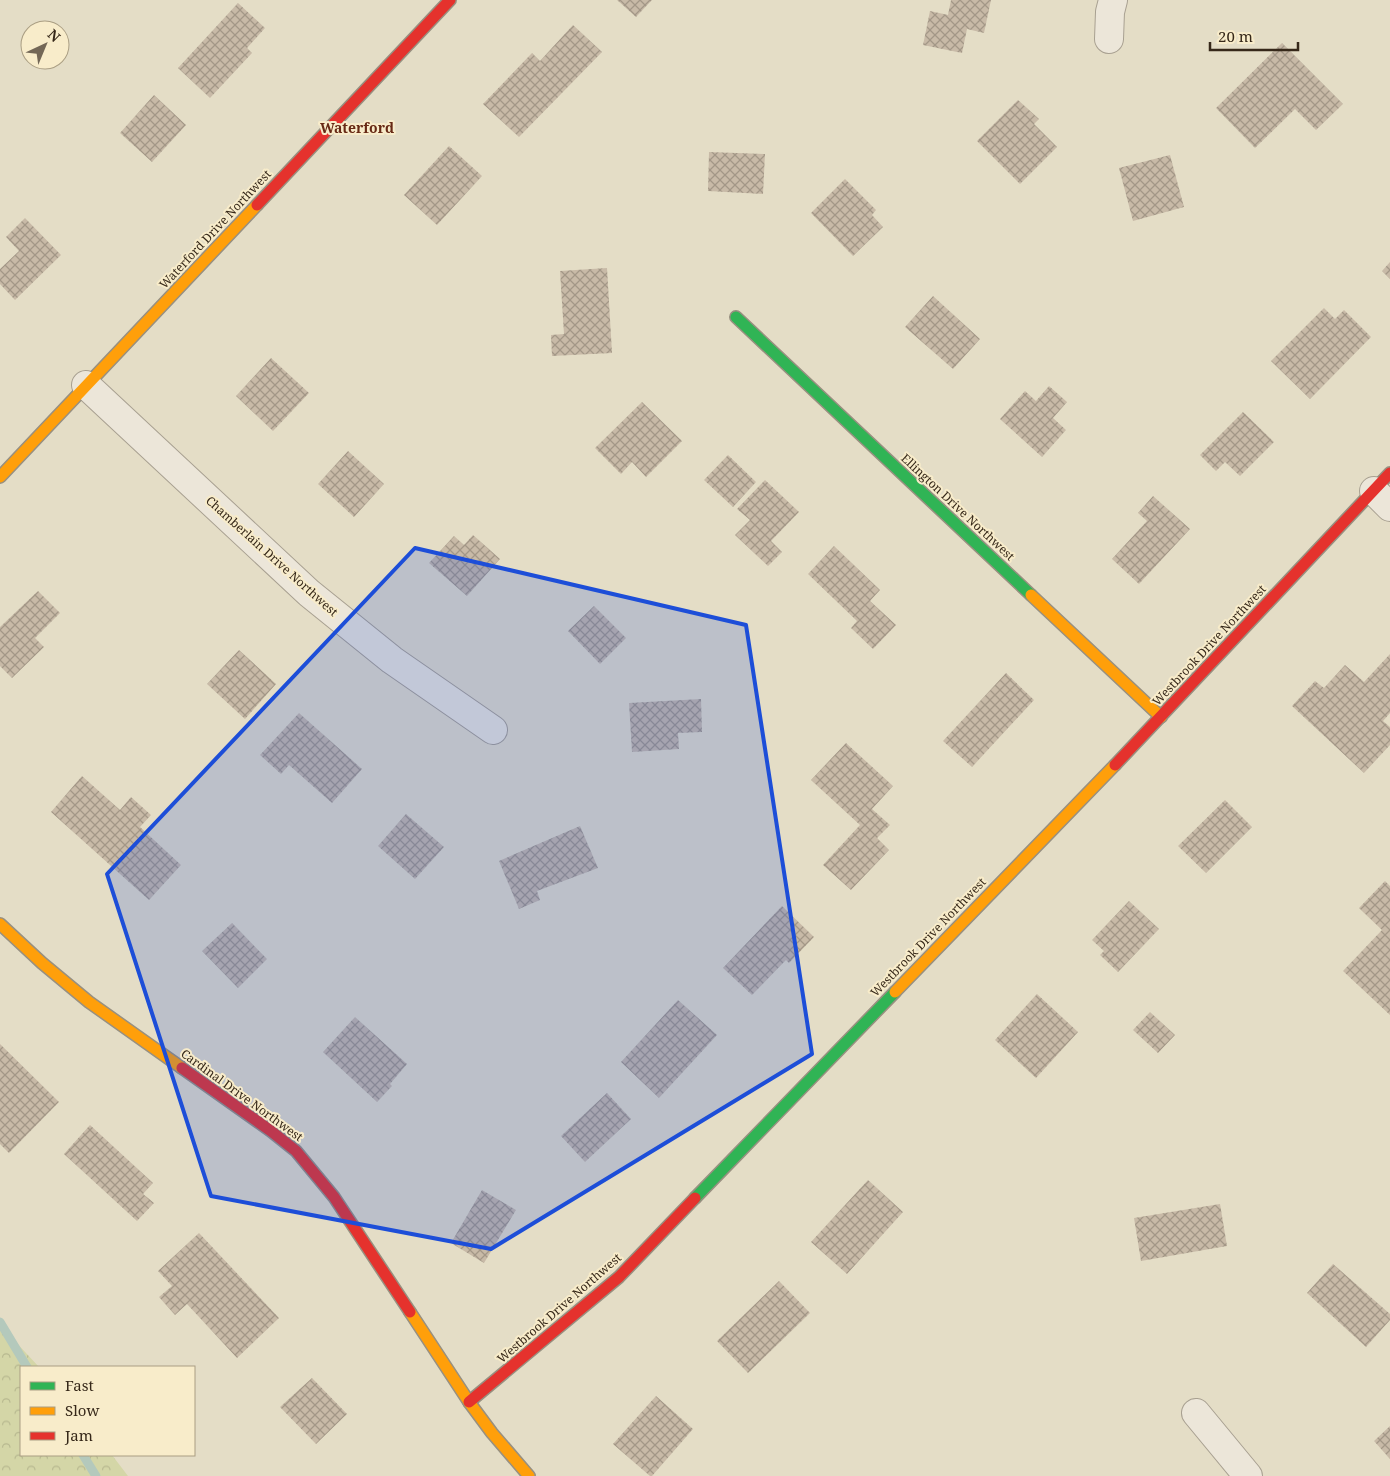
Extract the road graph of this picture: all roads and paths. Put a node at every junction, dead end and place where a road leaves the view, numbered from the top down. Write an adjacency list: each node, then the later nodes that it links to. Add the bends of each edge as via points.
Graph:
1 (450, 0): 5 (street, Waterford Drive Northwest)
2 (1113, 0): 3 (street)
3 (1109, 39)
4 (736, 317): 8 (street, Ellington Drive Northwest)
5 (86, 385): 6 (street, Waterford Drive Northwest); 9 (street, Chamberlain Drive Northwest, via 309,594 392,660)
6 (0, 477)
7 (1385, 490): 8 (street, Westbrook Drive Northwest)
8 (1160, 717): 11 (street, Westbrook Drive Northwest, via 619,1277)
9 (493, 730)
10 (0, 924): 11 (street, Cardinal Drive Northwest, via 88,1002 271,1130 296,1151 334,1197)
11 (469, 1402): 13 (street, Cardinal Drive Northwest)
12 (1196, 1413): 14 (street)
13 (529, 1476)
14 (1248, 1476)

